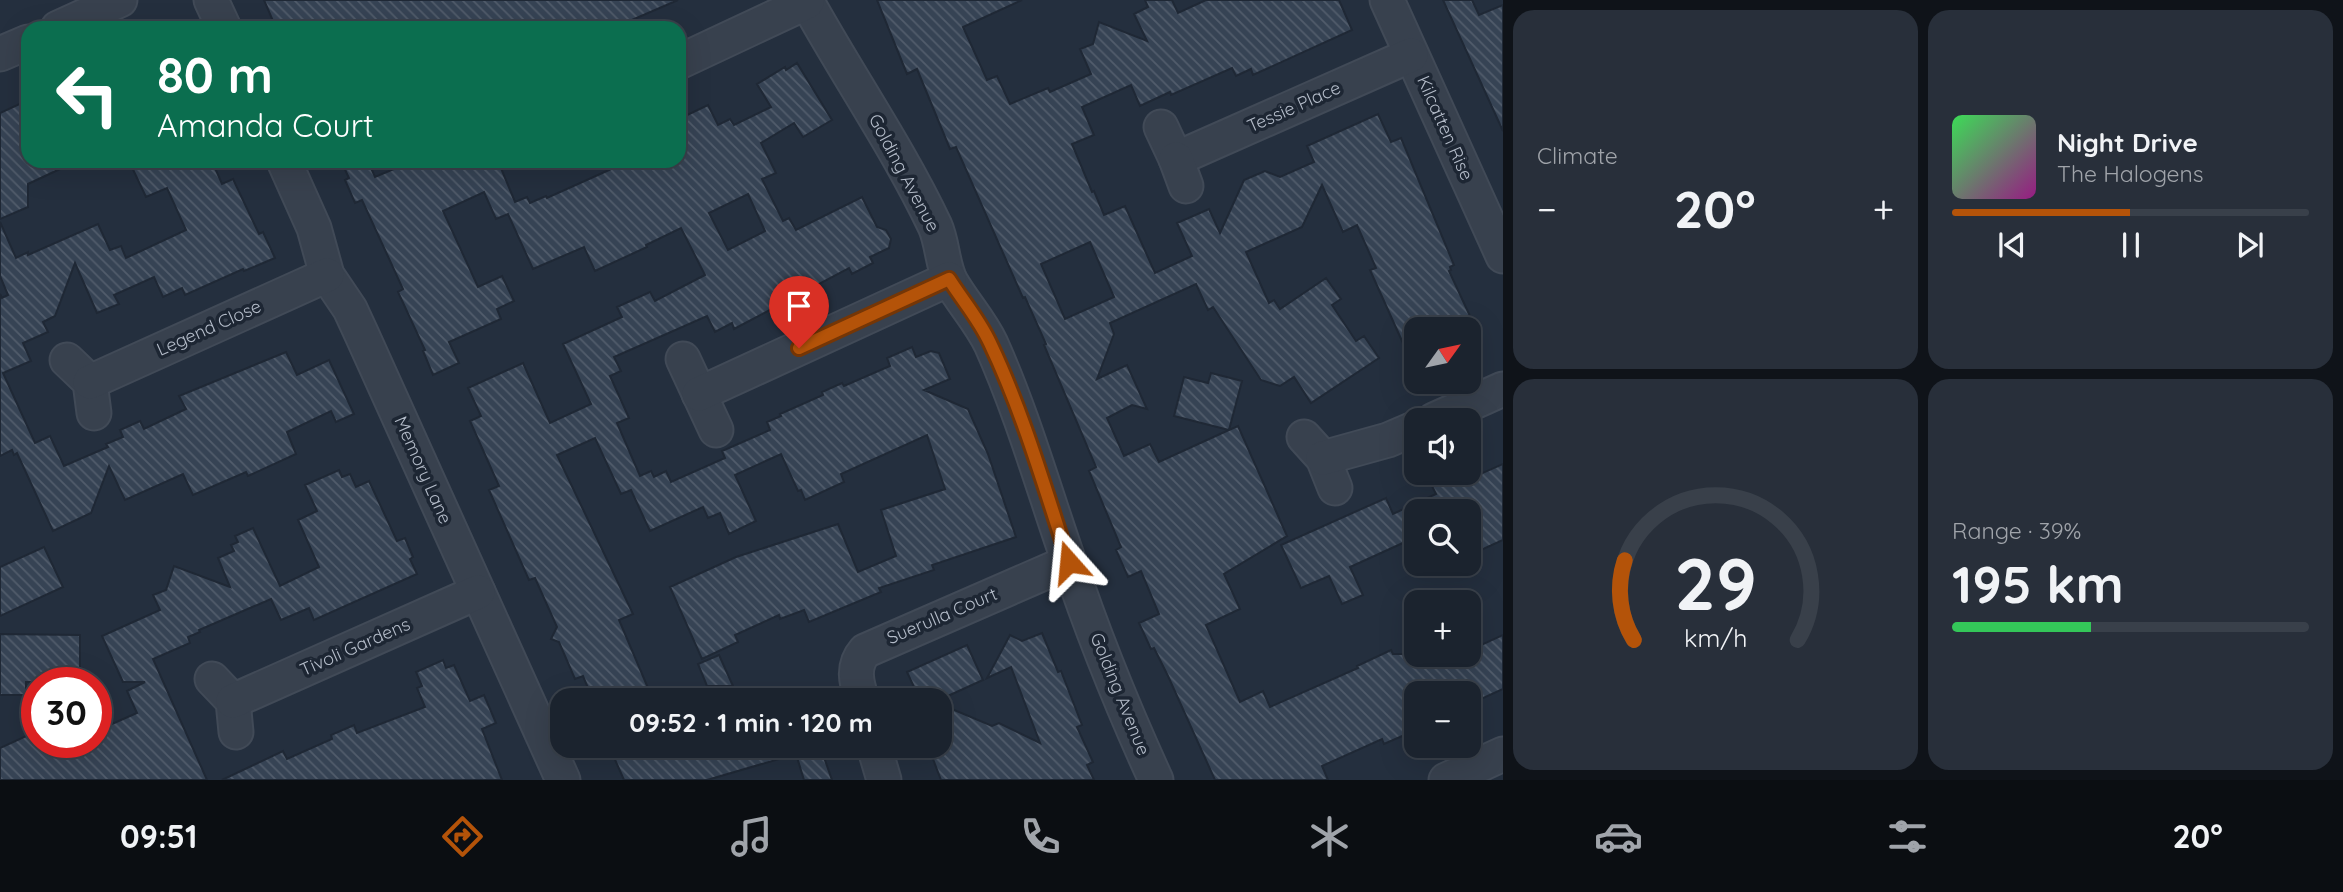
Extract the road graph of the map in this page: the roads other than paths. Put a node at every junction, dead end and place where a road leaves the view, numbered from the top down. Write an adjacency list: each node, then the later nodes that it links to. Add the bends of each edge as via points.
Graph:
1 (120, 0): 5 (street)
2 (211, 0): 6 (street)
3 (1387, 0): 9 (street, Kilcatten Rise)
4 (807, 1): 10 (street); 15 (street, Golding Avenue, via 935,227)
5 (74, 21)
6 (221, 21)
7 (21, 45): 8 (street)
8 (0, 54)
9 (1411, 55): 11 (street, Tessie Place, via 1181,173); 13 (street, Kilcatten Rise)
10 (686, 59)
11 (1161, 127)
12 (287, 168): 14 (street, Memory Lane, via 317,236)
13 (1503, 256)
14 (327, 275): 17 (street, Legend Close); 25 (street, Memory Lane, via 350,309)
15 (949, 279): 19 (street); 24 (street, Golding Avenue, via 990,343)
16 (683, 359): 19 (street)
17 (83, 385)
18 (1503, 389): 20 (street)
19 (699, 394): 21 (street)
20 (1461, 408)
21 (716, 430)
22 (1404, 433): 23 (street)
23 (1321, 461)
24 (1069, 562): 26 (street, Suerulla Court, via 864,651 856,668); 32 (street, Golding Avenue)
25 (478, 592): 27 (street, Tivoli Gardens); 30 (street, Memory Lane)
26 (860, 688)
27 (227, 704)
28 (1503, 754): 33 (street)
29 (878, 758): 31 (street)
30 (563, 780)
31 (884, 780)
32 (1156, 780)
33 (1446, 780)

